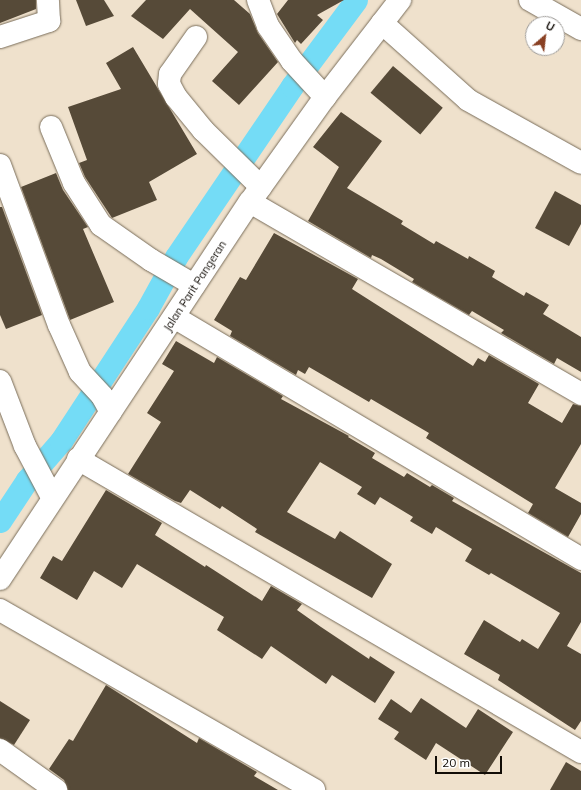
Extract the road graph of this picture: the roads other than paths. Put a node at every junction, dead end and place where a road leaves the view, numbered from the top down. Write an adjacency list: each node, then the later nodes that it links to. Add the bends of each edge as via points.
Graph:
1 (48, 0): 7 (street, via 49,21)
2 (258, 0): 9 (street, via 268,26 292,61)
3 (400, 0): 5 (street, Jalan Parit Pangeran)
4 (530, 0): 6 (street)
5 (382, 23): 9 (street, Jalan Parit Pangeran); 11 (street, via 468,100)
6 (581, 29)
7 (0, 37)
8 (196, 37): 13 (street, via 170,74 169,84 189,113)
9 (320, 93): 13 (street, Jalan Parit Pangeran)
10 (51, 127): 14 (street, via 74,183 101,225 151,260)
11 (581, 163)
12 (0, 165): 18 (street, via 58,325 80,372)
13 (254, 189): 14 (street, Jalan Parit Pangeran); 17 (street)
14 (189, 281): 15 (street, Jalan Parit Pangeran)
15 (174, 317): 18 (street, Jalan Parit Pangeran); 21 (street)
16 (0, 381): 20 (street, via 25,446)
17 (581, 394)
18 (106, 404): 19 (street, Jalan Parit Pangeran)
19 (78, 459): 20 (street, Jalan Parit Pangeran); 25 (street)
20 (50, 491): 22 (street, Jalan Parit Pangeran)
21 (581, 559)
22 (0, 579)
23 (0, 610): 27 (street)
24 (0, 750): 26 (street)
25 (581, 752)
26 (56, 790)
27 (314, 790)

